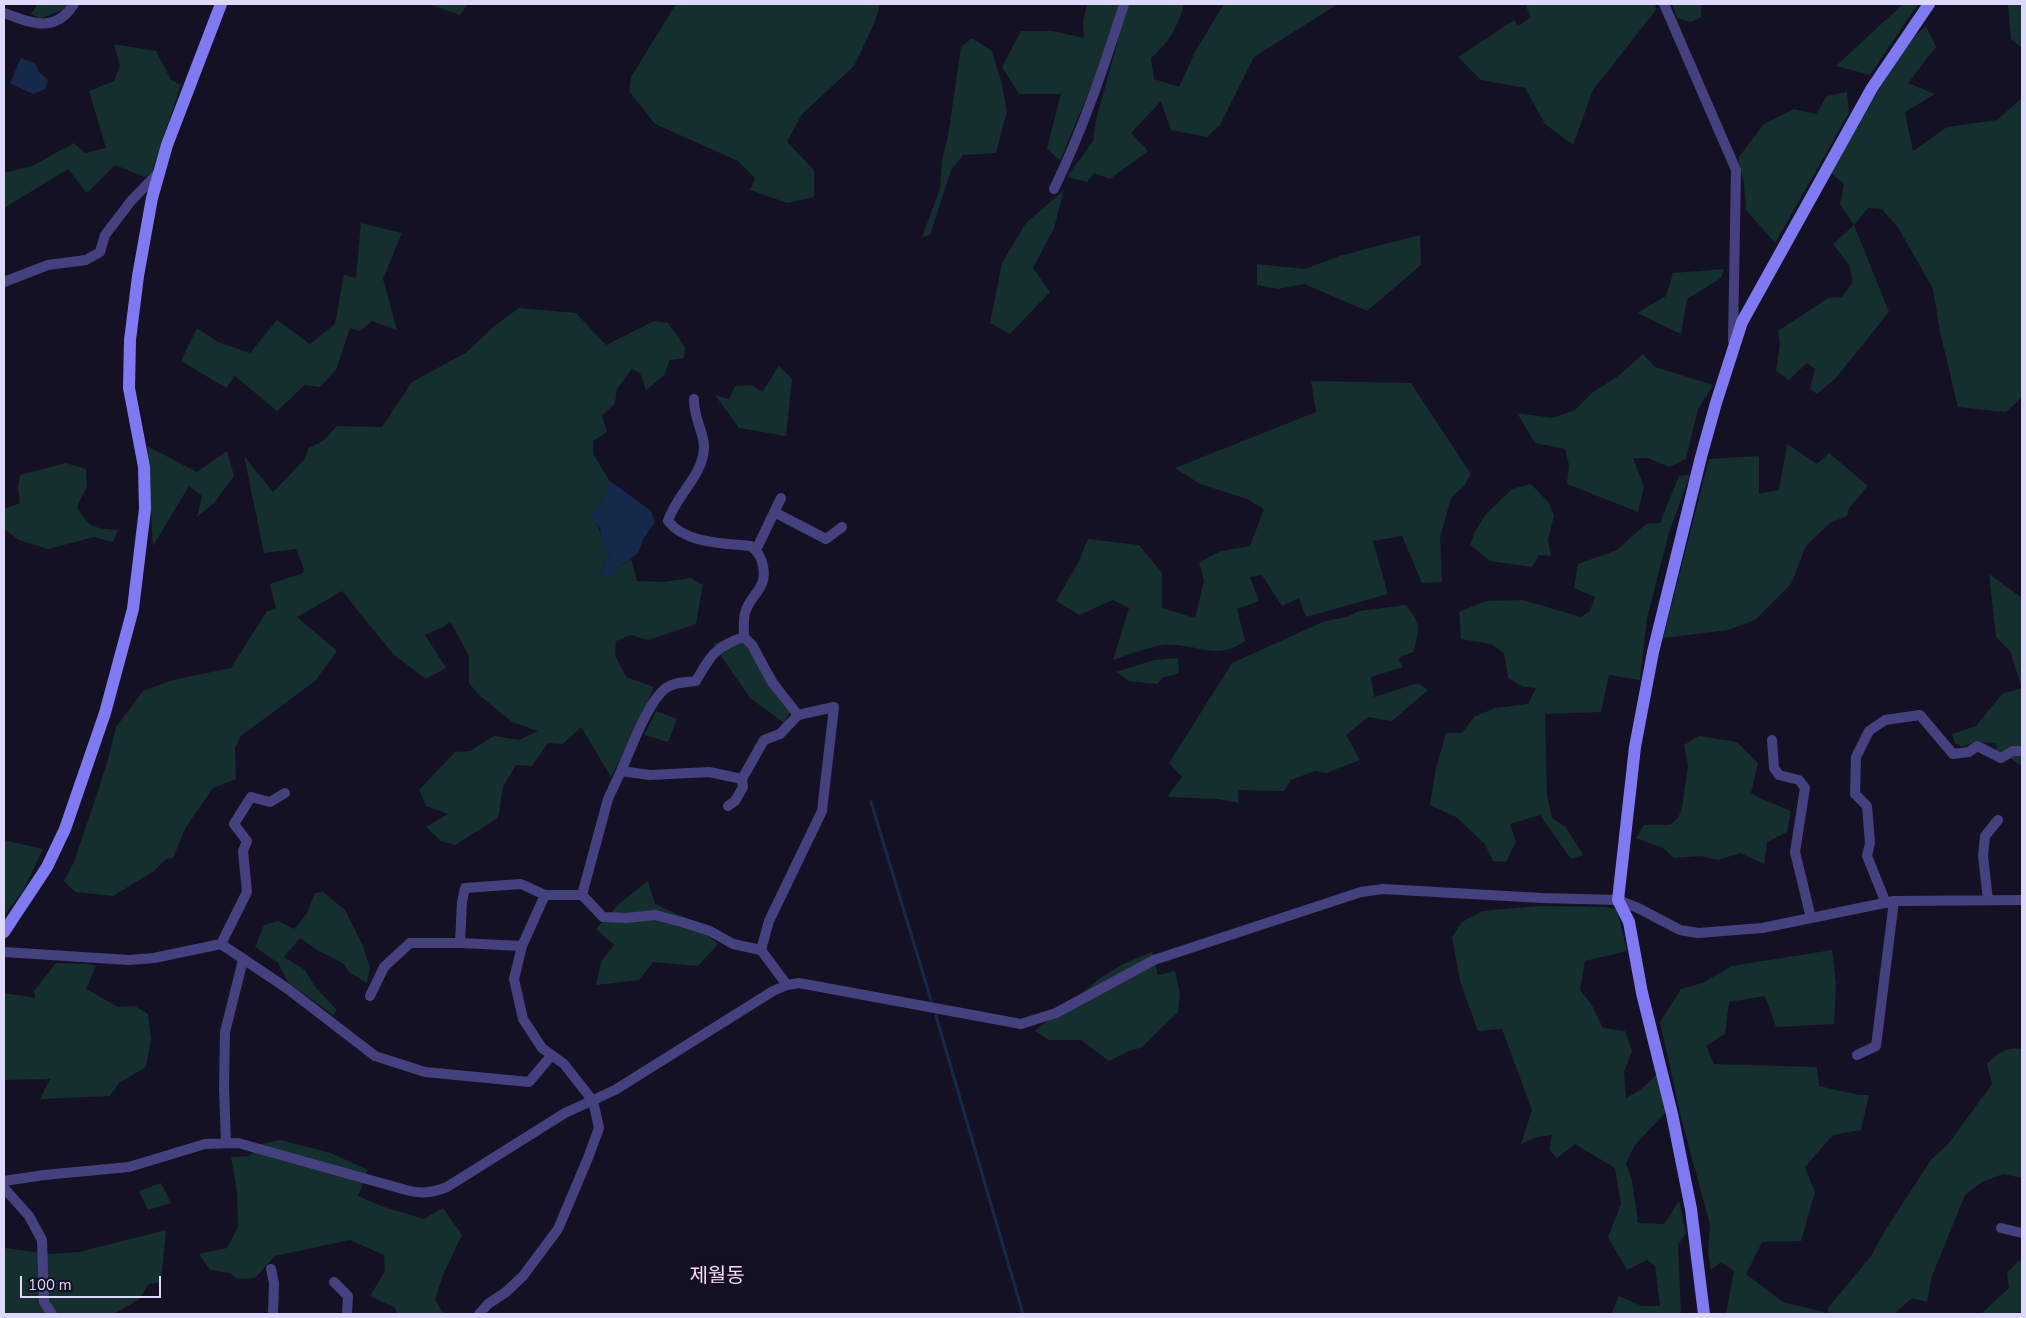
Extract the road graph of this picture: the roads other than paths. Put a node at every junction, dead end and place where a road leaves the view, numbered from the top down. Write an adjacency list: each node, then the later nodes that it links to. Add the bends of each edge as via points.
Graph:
1 (74, 4): 6 (street, via 60,19 48,24 33,24)
2 (221, 4): 7 (street, via 167,145)
3 (1124, 4): 8 (street, via 1095,94)
4 (1664, 4): 10 (street, via 1736,170)
5 (1929, 4): 10 (street, via 1872,88 1747,309)
6 (4, 12)
7 (161, 169): 9 (street, via 131,200 105,235 100,252 86,260 48,265); 32 (street, via 152,198 130,340 129,388 144,467 145,509 133,609 105,714 65,829 47,867)
8 (1054, 189)
9 (4, 282)
10 (1733, 347): 27 (street, via 1701,457 1654,652 1635,747)
11 (694, 399): 15 (street, via 704,447 701,466 672,509 668,521 687,536 752,546)
12 (781, 498): 13 (street)
13 (774, 512): 14 (street, via 826,539); 15 (street)
14 (842, 528)
15 (756, 550): 16 (street, via 765,576 745,612)
16 (744, 637): 17 (street, via 752,645 772,682); 20 (street, via 726,642 708,660 696,681 676,683 660,694)
17 (798, 715): 21 (street, via 780,734 764,740); 36 (street, via 834,707 822,811 769,921)
18 (1772, 740): 31 (street, via 1774,768 1779,775 1799,780 1805,788 1795,852)
19 (2022, 752): 30 (street, via 2013,751 2001,758 1977,746 1969,752 1953,754 1920,715 1885,720 1869,731 1856,757 1855,794 1867,806 1870,843 1867,856)
20 (621, 770): 21 (street, via 650,775 709,772); 25 (street, via 608,799)
21 (742, 780): 23 (street, via 743,787)
22 (285, 793): 34 (street, via 270,802 251,797 234,824 247,841 243,851 247,892)
23 (728, 806)
24 (1998, 820): 28 (street, via 1985,836 1983,856)
25 (582, 895): 26 (street); 36 (street, via 603,917 654,915 710,931 733,944)
26 (545, 896): 33 (street, via 521,884 464,888); 35 (street)
27 (1618, 900): 31 (street, via 1680,930 1698,933 1762,928); 39 (street, via 1383,889 1361,892 1154,960 1056,1013 1021,1024 799,983); 55 (street, via 1629,922 1642,993 1672,1114 1691,1209)
28 (1988, 900): 29 (street); 30 (street)
29 (2022, 900)
30 (1890, 902): 31 (street); 41 (street, via 1876,1046)
31 (1811, 918)
32 (4, 932)
33 (460, 943): 35 (street); 40 (street, via 410,943 384,966)
34 (221, 944): 37 (street, via 129,960); 38 (street)
35 (522, 946): 42 (street, via 514,979 523,1019)
36 (761, 950): 39 (street)
37 (4, 952)
38 (242, 960): 42 (street, via 288,990 375,1056 400,1065 425,1072 529,1082); 44 (street, via 225,1032)
39 (787, 985): 43 (street)
40 (370, 996)
41 (1858, 1055)
42 (551, 1056): 43 (street, via 564,1064)
43 (593, 1101): 44 (street, via 565,1113 447,1187 421,1194 238,1143); 54 (street, via 599,1128 558,1229 523,1276)
44 (226, 1143): 45 (street, via 205,1144 129,1167)
45 (4, 1181)
46 (4, 1188): 51 (street, via 29,1216 42,1240 44,1302)
47 (2001, 1228): 48 (street)
48 (2022, 1233)
49 (271, 1269): 52 (street)
50 (334, 1282): 53 (street, via 348,1296)
51 (52, 1314)
52 (273, 1314)
53 (347, 1314)
54 (479, 1314)
55 (1704, 1314)

